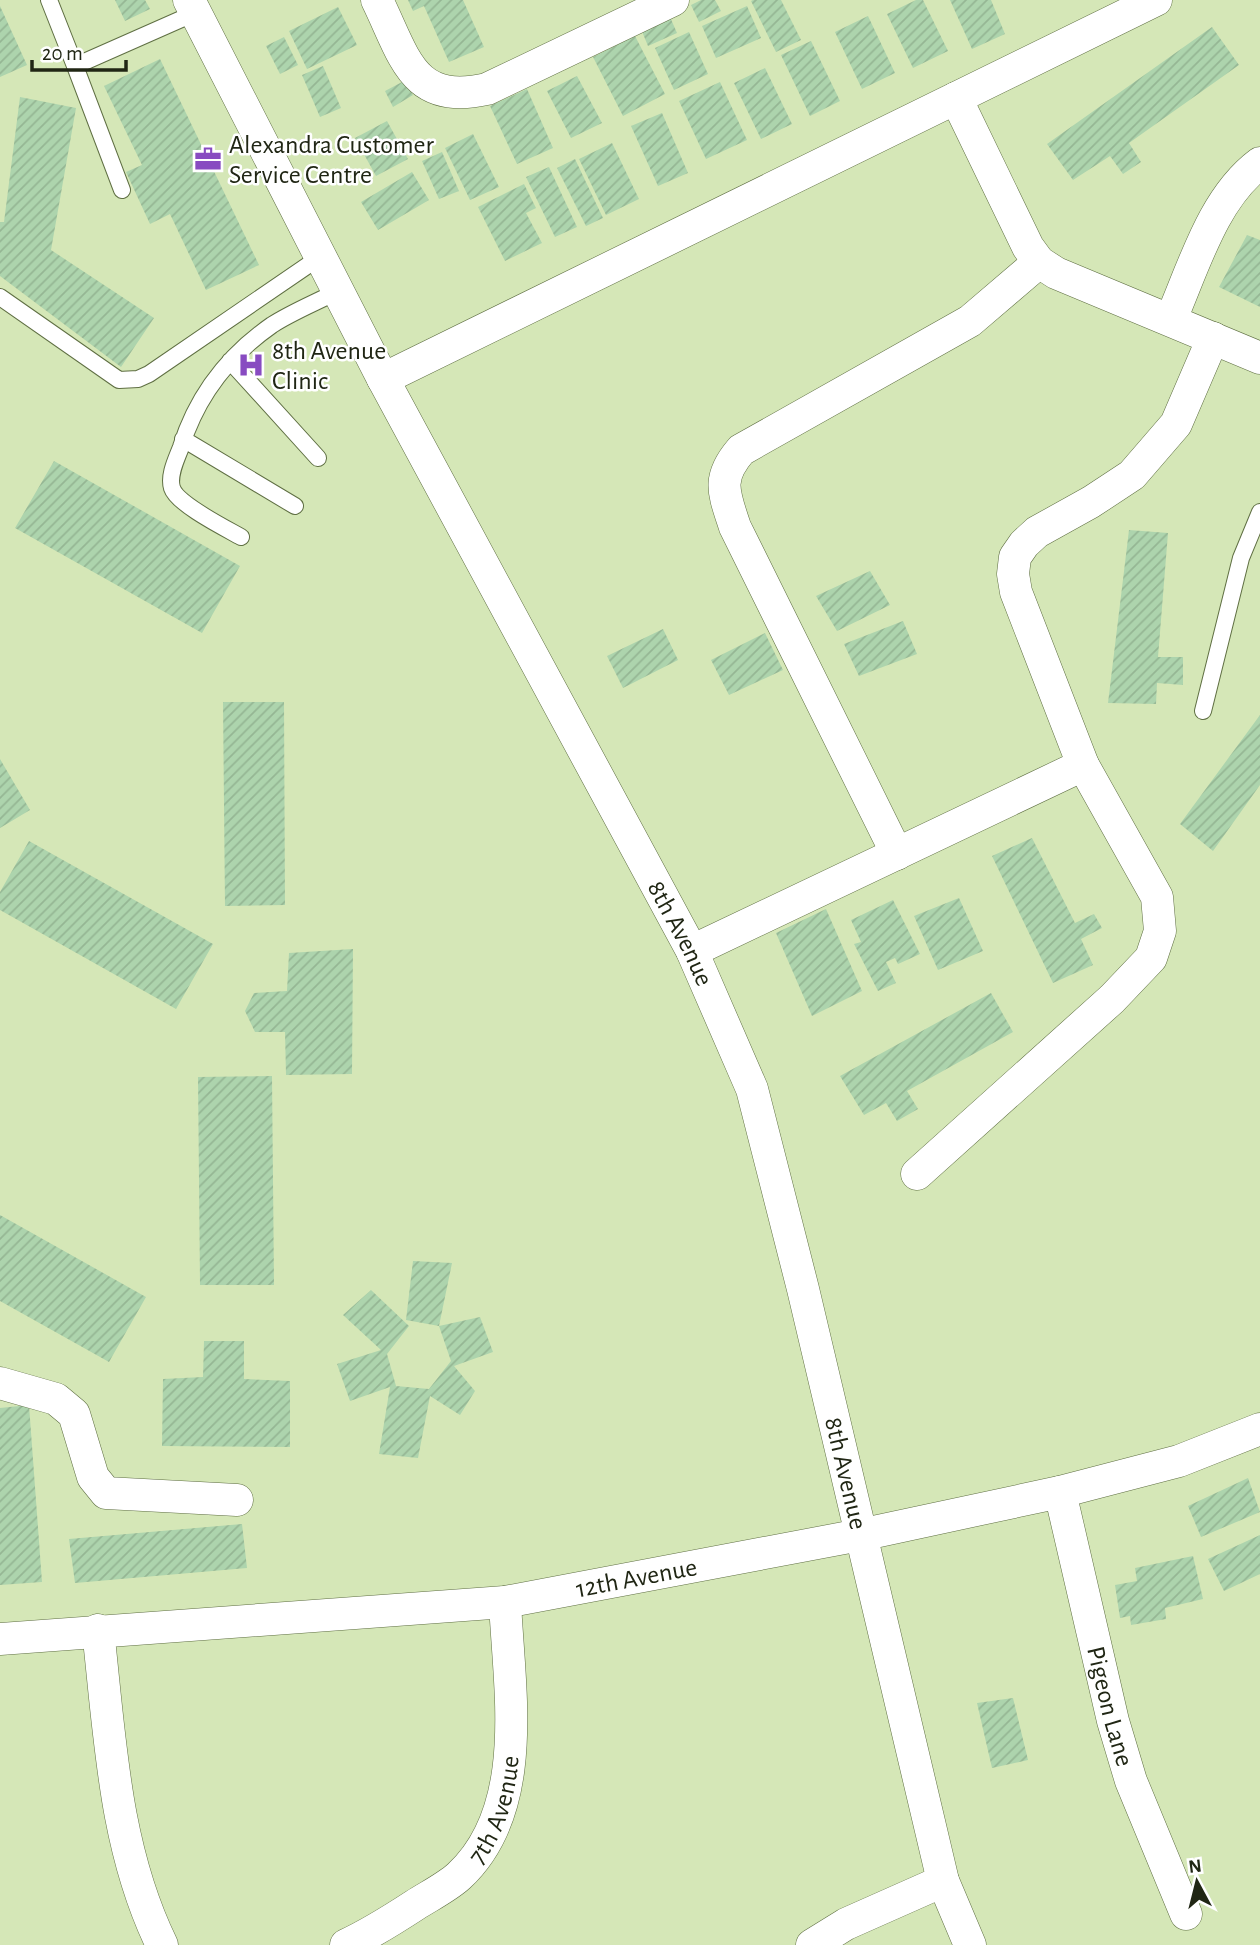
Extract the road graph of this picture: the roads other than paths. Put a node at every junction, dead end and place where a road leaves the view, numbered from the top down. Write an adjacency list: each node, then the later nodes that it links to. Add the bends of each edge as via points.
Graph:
1 (49, 0): 6 (lane)
2 (377, 0): 3 (street, via 417,76 430,88 448,93 487,89)
3 (673, 0)
4 (1137, 4): 7 (street)
5 (192, 6): 6 (lane); 10 (street, 8th Avenue)
6 (75, 66): 9 (lane)
7 (956, 98): 11 (street); 18 (street)
8 (1260, 163): 14 (street, via 1228,194 1216,215)
9 (122, 190)
10 (320, 257): 12 (street, 8th Avenue); 13 (lane, via 138,379 119,380)
11 (1039, 262): 14 (street, via 1066,278); 26 (street, via 970,321 741,450 729,465 724,483 735,527)
12 (338, 291): 17 (lane, via 272,325); 18 (street, 8th Avenue)
13 (0, 297)
14 (1171, 319): 15 (street)
15 (1213, 338): 16 (street); 25 (street, via 1176,424 1132,475 1037,532 1015,557 1016,593)
16 (1260, 358)
17 (230, 361): 19 (lane, via 207,388); 20 (lane)
18 (383, 379): 27 (street, 8th Avenue)
19 (183, 439): 21 (lane); 23 (lane, via 172,488 180,500)
20 (318, 458)
21 (295, 506)
22 (1260, 512): 24 (lane, via 1241,558)
23 (241, 537)
24 (1203, 712)
25 (1083, 765): 26 (street); 28 (street, via 1157,897 1160,931 1151,958 1112,999)
26 (897, 854): 27 (street)
27 (692, 951): 33 (street, 8th Avenue, via 752,1090)
28 (917, 1174)
29 (0, 1383): 32 (street, via 56,1399 74,1415 93,1477 106,1493)
30 (1258, 1433): 31 (street, 12th Avenue, via 1179,1461)
31 (1060, 1492): 33 (street, 12th Avenue); 38 (street, Pigeon Lane, via 1112,1721 1131,1782)
32 (237, 1500)
33 (860, 1535): 34 (street, 12th Avenue); 37 (street, 8th Avenue)
34 (505, 1602): 35 (street, 12th Avenue); 40 (street, 7th Avenue, via 510,1771 486,1842 459,1876 373,1933)
35 (98, 1630): 36 (street, 12th Avenue); 39 (street, via 120,1817 136,1885)
36 (0, 1639)
37 (943, 1881): 41 (street, via 846,1924); 42 (street, 8th Avenue)
38 (1186, 1914)
39 (162, 1945)
40 (346, 1945)
41 (812, 1945)
42 (970, 1945)

